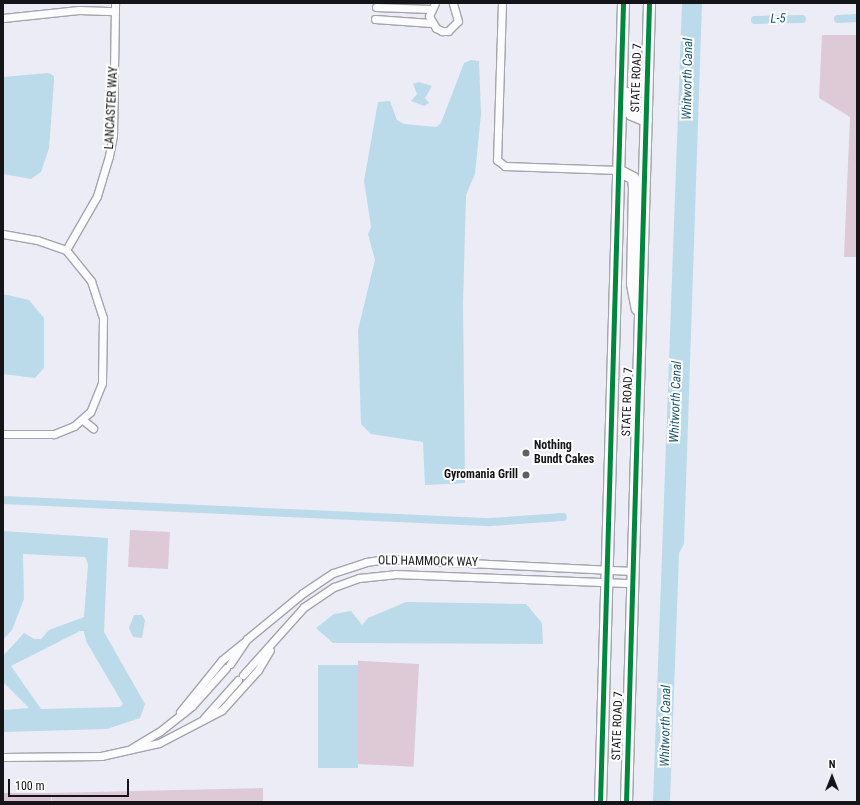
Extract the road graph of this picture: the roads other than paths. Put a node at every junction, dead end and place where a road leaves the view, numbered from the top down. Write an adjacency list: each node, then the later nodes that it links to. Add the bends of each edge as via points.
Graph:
1 (115, 3): 9 (street, LANCASTER WAY)
2 (435, 3): 8 (street)
3 (502, 3): 15 (street, via 497,160 506,166)
4 (623, 3): 13 (main road, STATE ROAD 7)
5 (649, 3): 14 (main road, STATE ROAD 7)
6 (455, 4): 12 (street, via 458,21 448,31 436,28)
7 (376, 7): 8 (street)
8 (430, 9): 12 (street)
9 (115, 11): 10 (street, via 79,10); 17 (street, LANCASTER WAY, via 113,135 109,156 97,196)
10 (3, 18)
11 (375, 19): 12 (street)
12 (431, 23)
13 (622, 53): 14 (main road, via 627,77 626,105 631,114); 15 (main road, STATE ROAD 7)
14 (646, 120): 18 (main road, STATE ROAD 7)
15 (618, 170): 18 (main road, via 633,178 632,284); 22 (main road, STATE ROAD 7)
16 (3, 234): 17 (street, via 37,240)
17 (66, 250): 19 (street, via 90,280 103,318 100,393)
18 (640, 317): 23 (main road, STATE ROAD 7)
19 (83, 420): 20 (street); 21 (street, via 54,434)
20 (93, 428)
21 (3, 434)
22 (607, 569): 23 (street, OLD HAMMOCK WAY); 24 (main road, STATE ROAD 7); 27 (street, OLD HAMMOCK WAY, via 387,559 366,562 321,580)
23 (633, 571): 25 (main road, STATE ROAD 7)
24 (607, 582): 25 (street, OLD HAMMOCK WAY); 26 (street, OLD HAMMOCK WAY, via 371,576 323,593 300,611); 32 (main road, STATE ROAD 7)
25 (633, 583): 33 (main road, STATE ROAD 7)
26 (280, 634): 29 (street, OLD HAMMOCK WAY); 29 (street, OLD HAMMOCK WAY, via 258,670 222,710)
27 (248, 639): 28 (street, OLD HAMMOCK WAY, via 222,660); 28 (street, OLD HAMMOCK WAY, via 202,697)
28 (174, 720): 30 (street, OLD HAMMOCK WAY, via 137,746)
29 (200, 721): 30 (street, OLD HAMMOCK WAY, via 159,743)
30 (101, 756): 31 (street, OLD HAMMOCK WAY)
31 (3, 757)
32 (600, 802)
33 (626, 802)

